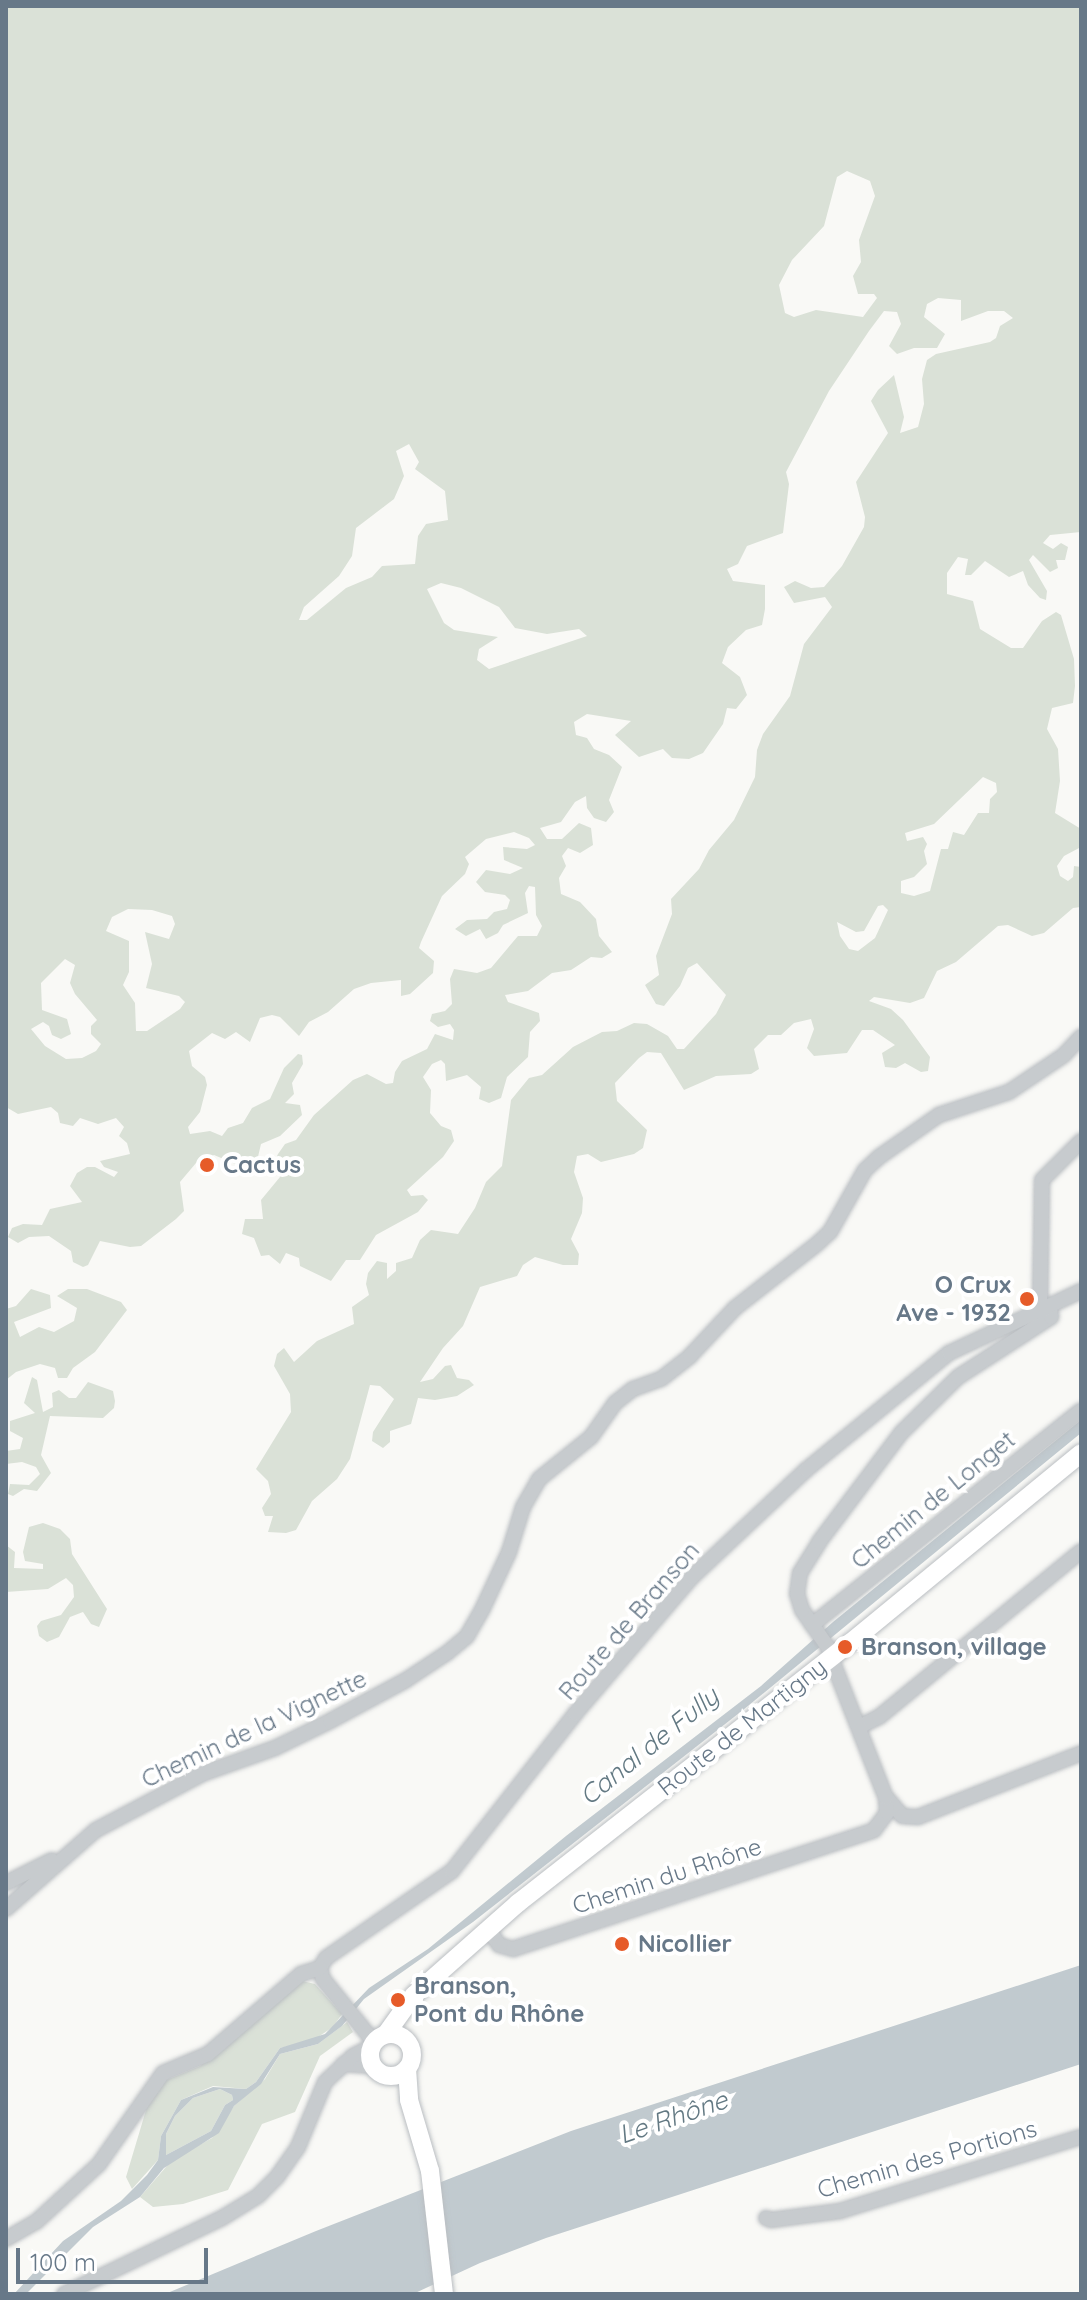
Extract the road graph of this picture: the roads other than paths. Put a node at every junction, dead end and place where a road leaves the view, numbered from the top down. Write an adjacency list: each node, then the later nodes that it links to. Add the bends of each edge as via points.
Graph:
1 (1081, 1037): 13 (street, Chemin de la Vignette, via 1009,1092 939,1115 879,1157 865,1170 830,1232 735,1308 661,1379 622,1396 591,1437 539,1479 482,1610 467,1636 447,1653 275,1748 202,1774 96,1830)
2 (1081, 1141): 4 (street, via 1042,1180)
3 (1081, 1291): 4 (street, Route de Branson)
4 (1045, 1307): 8 (street, via 1051,1317 943,1391 862,1480 797,1584 802,1610); 17 (street, Route de Branson, via 936,1362 806,1470 692,1577 452,1871 335,1951)
5 (1081, 1410): 8 (street, Chemin de Longet)
6 (1081, 1453): 9 (main road, Route de Martigny)
7 (1081, 1551): 10 (street, via 879,1717)
8 (814, 1628): 9 (street)
9 (831, 1654): 10 (street); 16 (main road, Route de Martigny)
10 (859, 1727): 12 (street)
11 (1081, 1753): 12 (street, via 918,1817 902,1816)
12 (886, 1798): 16 (street, Chemin du Rhône, via 885,1818 867,1834 513,1949 499,1945)
13 (70, 1850): 14 (street); 15 (street, Chemin de la Vignette)
14 (6, 1883)
15 (6, 1909)
16 (488, 1929): 18 (main road, Route de Martigny)
17 (320, 1968): 19 (street, via 336,1996); 27 (street, Route de Branson, via 301,1974 208,2054 163,2073 99,2164 36,2222)
18 (405, 2005): 19 (main road, Route de Martigny); 20 (main road)
19 (374, 2038): 20 (main road, via 398,2035); 21 (street); 23 (main road)
20 (407, 2042): 22 (main road, via 412,2055)
21 (343, 2064): 23 (street); 28 (street, via 319,2092 288,2164 258,2196)
22 (407, 2069): 23 (main road, via 398,2075); 24 (main road)
23 (380, 2071): 24 (main road)
24 (409, 2100): 29 (main road, via 430,2171)
25 (1081, 2137): 26 (street, Chemin des Portions, via 877,2201)
26 (766, 2218)
27 (6, 2239)
28 (64, 2294)
29 (444, 2294)

